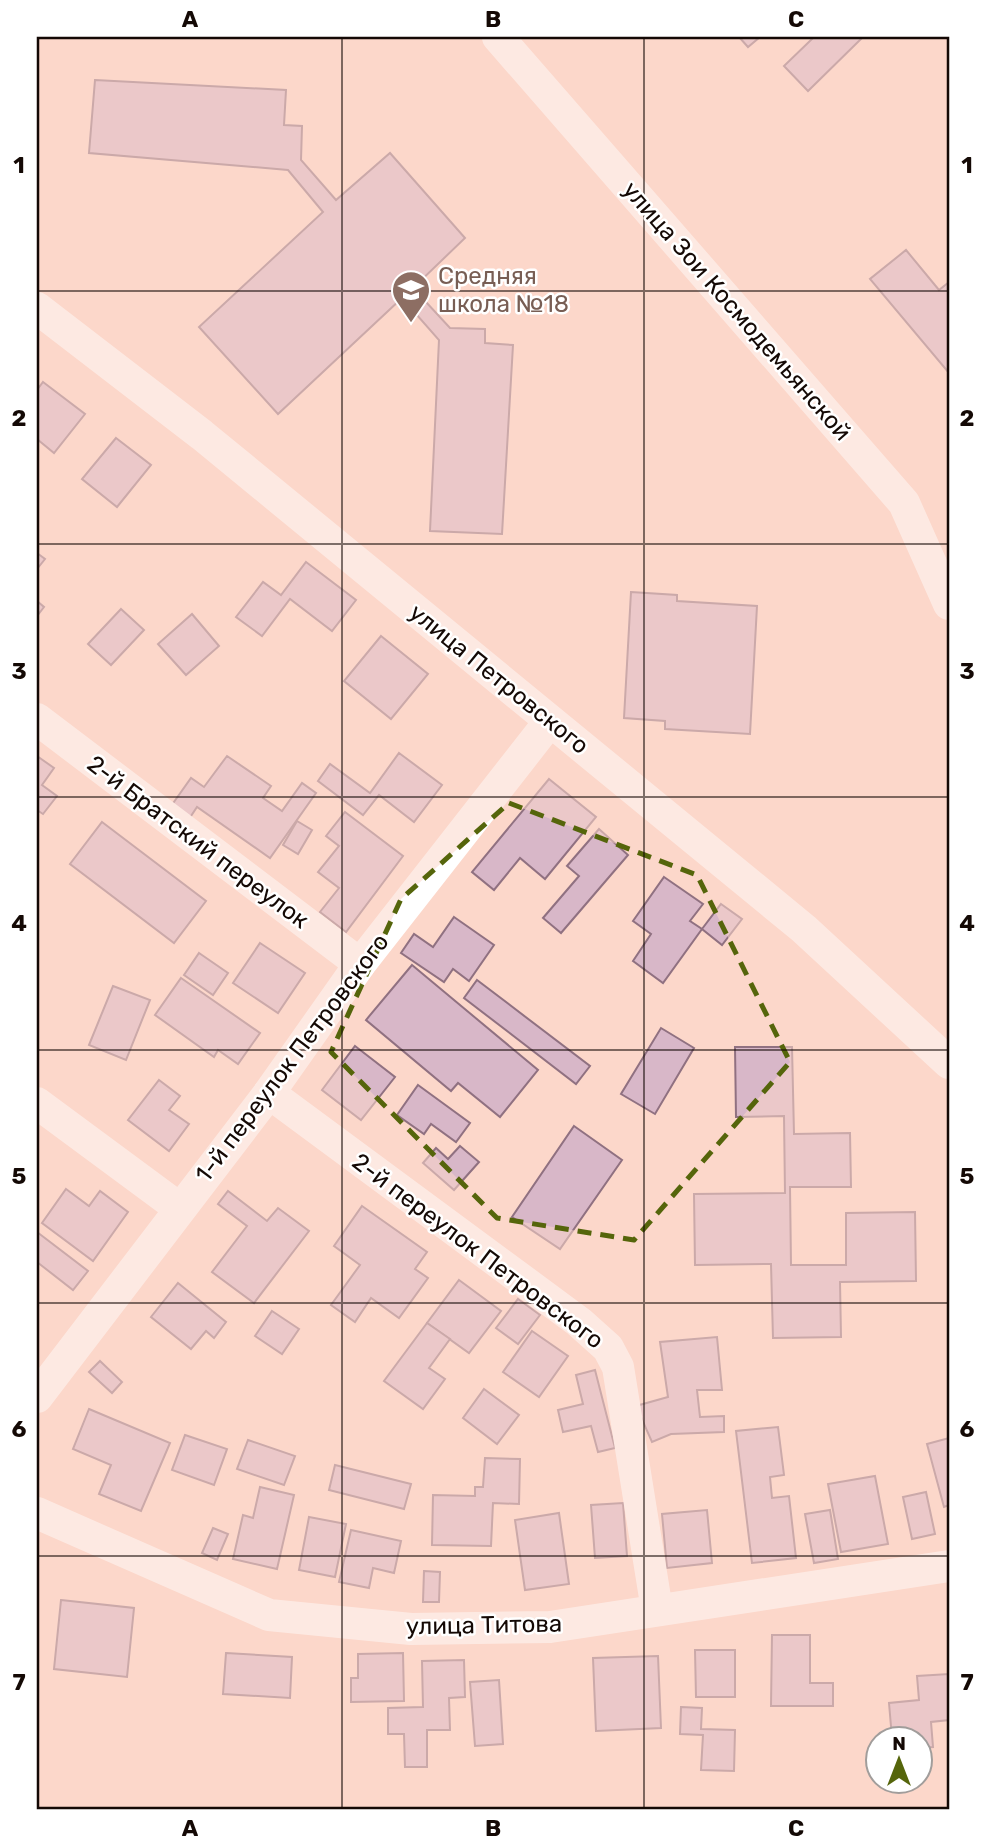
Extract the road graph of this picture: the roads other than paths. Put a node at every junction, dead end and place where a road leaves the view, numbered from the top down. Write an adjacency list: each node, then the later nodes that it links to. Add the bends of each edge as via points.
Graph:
1 (498, 37): 3 (street, улица Зои Космодемьянской, via 904,503)
2 (37, 308): 5 (street, улица Петровского, via 202,435)
3 (949, 604)
4 (37, 719): 6 (street, 2-й Братский переулок)
5 (550, 720): 6 (street, 1-й переулок Петровского); 7 (street, улица Петровского, via 804,929)
6 (360, 964): 8 (street, 1-й переулок Петровского)
7 (949, 1063)
8 (269, 1093): 10 (street, 1-й переулок Петровского); 14 (street, 2-й переулок Петровского, via 608,1348 618,1367)
9 (37, 1103): 10 (street)
10 (179, 1208): 11 (street, 1-й переулок Петровского)
11 (37, 1397)
12 (37, 1513): 14 (street, улица Титова, via 269,1615 411,1629 550,1627)
13 (949, 1566): 14 (street, улица Титова)
14 (657, 1610)

